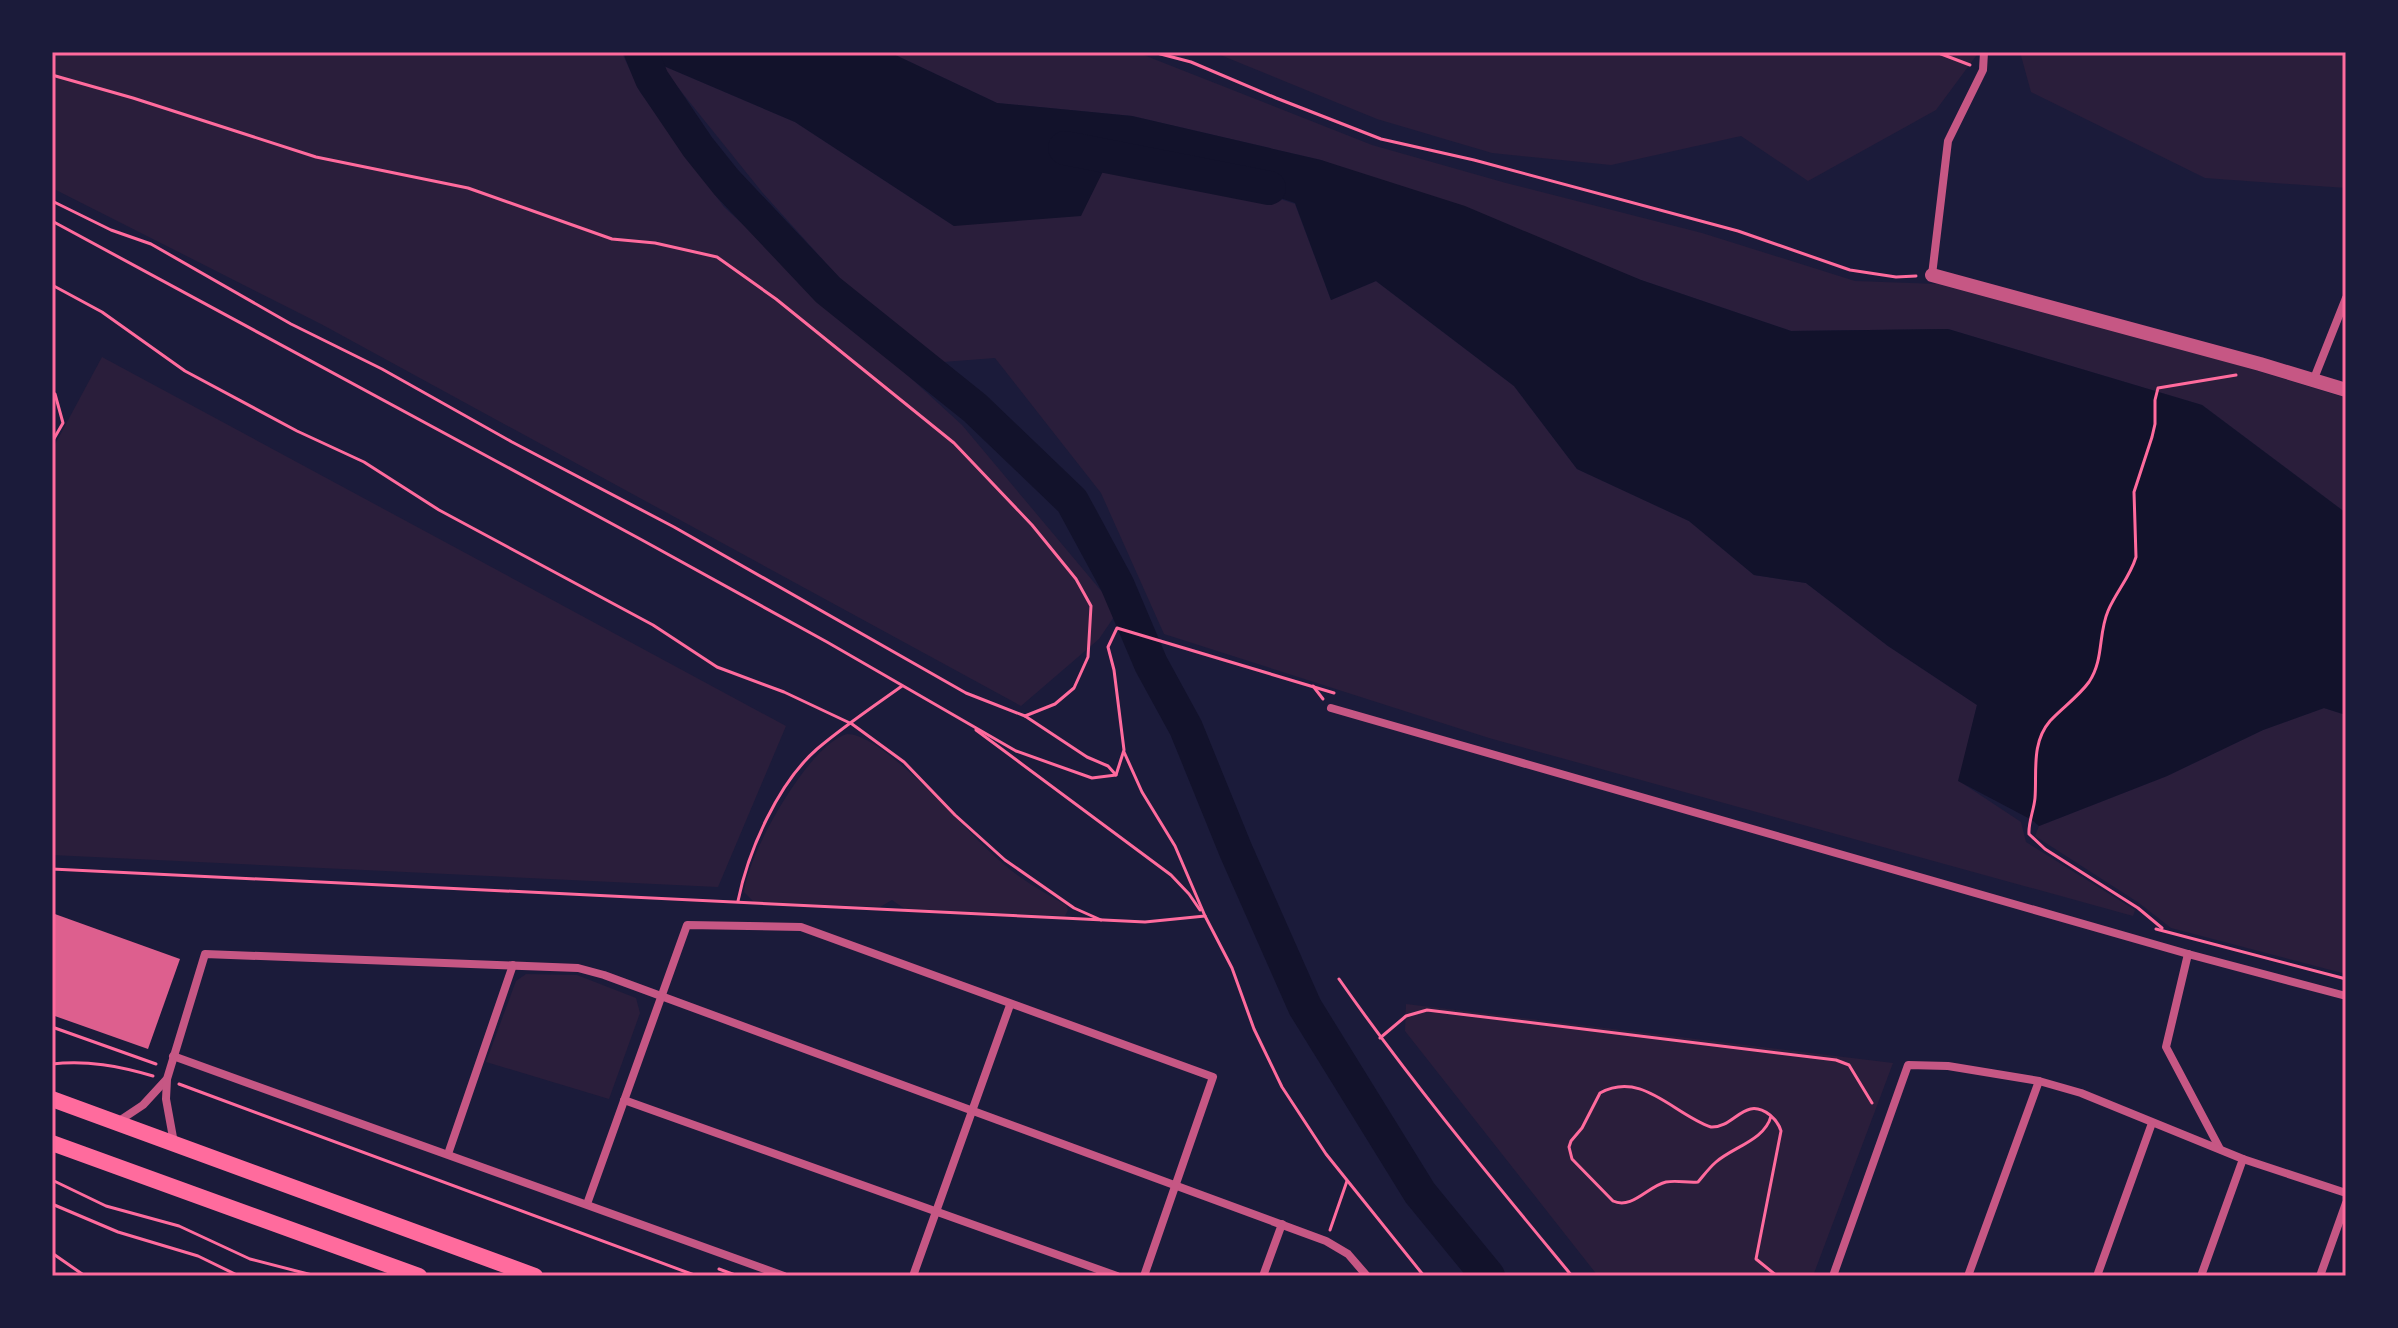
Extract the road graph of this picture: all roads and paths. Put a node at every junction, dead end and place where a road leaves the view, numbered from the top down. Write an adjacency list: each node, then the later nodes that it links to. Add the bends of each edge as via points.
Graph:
1 (1153, 52): 8 (path, via 1191,62 1381,139 1738,231 1850,270 1896,277)
2 (1936, 52): 4 (path)
3 (1984, 52): 4 (street)
4 (1983, 70): 8 (street, via 1948,141)
5 (52, 75): 19 (path, via 316,157 468,188 612,239 717,257 954,443 1076,579 1091,606 1088,657 1074,688 1055,704)
6 (52, 201): 19 (path, via 151,244 674,527 966,693)
7 (52, 221): 17 (path)
8 (1932, 275): 11 (street)
9 (52, 285): 21 (path, via 102,312 185,371 364,462 439,510 653,625 717,667)
10 (2346, 298): 12 (street)
11 (2260, 364): 12 (street); 28 (path, via 2245,374 2158,388 2155,424 2134,492 2133,566 2108,610 2094,673 2050,722 2037,746 2029,834)
12 (2313, 381): 13 (street)
13 (2346, 390)
14 (52, 393): 15 (path, via 63,423)
15 (52, 442)
16 (1164, 641): 22 (path, via 1117,628 1108,647)
17 (902, 686): 20 (path); 21 (path)
18 (1331, 708): 29 (street)
19 (1025, 716): 23 (path)
20 (965, 723): 23 (path, via 1052,765 1092,778); 26 (path, via 1171,875)
21 (852, 724): 25 (path, via 816,751 784,789 759,833); 27 (path, via 904,762 1005,860 1074,908)
22 (1124, 750): 23 (path); 26 (path)
23 (1116, 775)
24 (52, 869): 25 (path)
25 (738, 903): 27 (path)
26 (1205, 916): 27 (path); 53 (path, via 1282,1087)
27 (1101, 920)
28 (2165, 931)
29 (2188, 954): 33 (street); 49 (street, via 2166,1047)
30 (513, 965): 32 (street, via 578,968); 36 (street, via 205,954); 50 (street)
31 (1339, 979): 35 (path)
32 (662, 996): 34 (street, via 687,925 801,927); 41 (street); 43 (street)
33 (2346, 996)
34 (1010, 1005): 43 (street); 54 (street, via 1213,1077)
35 (1380, 1038): 42 (path, via 1406,1016 1427,1010 1836,1060 1849,1065); 76 (path)
36 (173, 1056): 38 (street); 50 (street)
37 (52, 1064): 38 (path, via 91,1063)
38 (167, 1079): 46 (street); 48 (street); 68 (path)
39 (2039, 1081): 45 (street); 78 (street, via 1908,1065); 79 (street)
40 (52, 1099): 46 (main road)
41 (624, 1100): 58 (street); 59 (street)
42 (1872, 1103)
43 (972, 1110): 54 (street); 59 (street)
44 (1771, 1116): 44 (path, via 1747,1109 1711,1127 1640,1088 1616,1087 1600,1093 1569,1147 1572,1159 1619,1204 1663,1183 1698,1182 1719,1159 1763,1131); 77 (path, via 1781,1131 1756,1259)
45 (2152, 1123): 49 (street); 80 (street)
46 (116, 1124): 48 (main road)
47 (52, 1143): 66 (main road)
48 (174, 1146): 67 (main road)
49 (2220, 1150): 51 (street)
50 (448, 1154): 58 (street)
51 (2243, 1159): 55 (street); 81 (street)
52 (52, 1180): 65 (path, via 106,1206 179,1226 250,1259)
53 (1347, 1181): 61 (path); 75 (path)
54 (1176, 1185): 60 (street); 72 (street)
55 (2346, 1193)
56 (2346, 1203): 82 (street)
57 (52, 1204): 64 (path)
58 (587, 1204): 69 (street)
59 (936, 1212): 70 (street); 71 (street)
60 (1282, 1224): 61 (street); 73 (street)
61 (1326, 1241): 74 (street, via 1348,1254)
62 (52, 1253): 63 (path)
63 (85, 1276)
64 (239, 1276)
65 (316, 1276)
66 (419, 1276)
67 (535, 1276)
68 (697, 1276)
69 (784, 1276)
70 (913, 1276)
71 (1117, 1276)
72 (1144, 1276)
73 (1263, 1276)
74 (1367, 1276)
75 (1424, 1276)
76 (1572, 1276)
77 (1777, 1276)
78 (1833, 1276)
79 (1968, 1276)
80 (2097, 1276)
81 (2201, 1276)
82 (2320, 1276)

